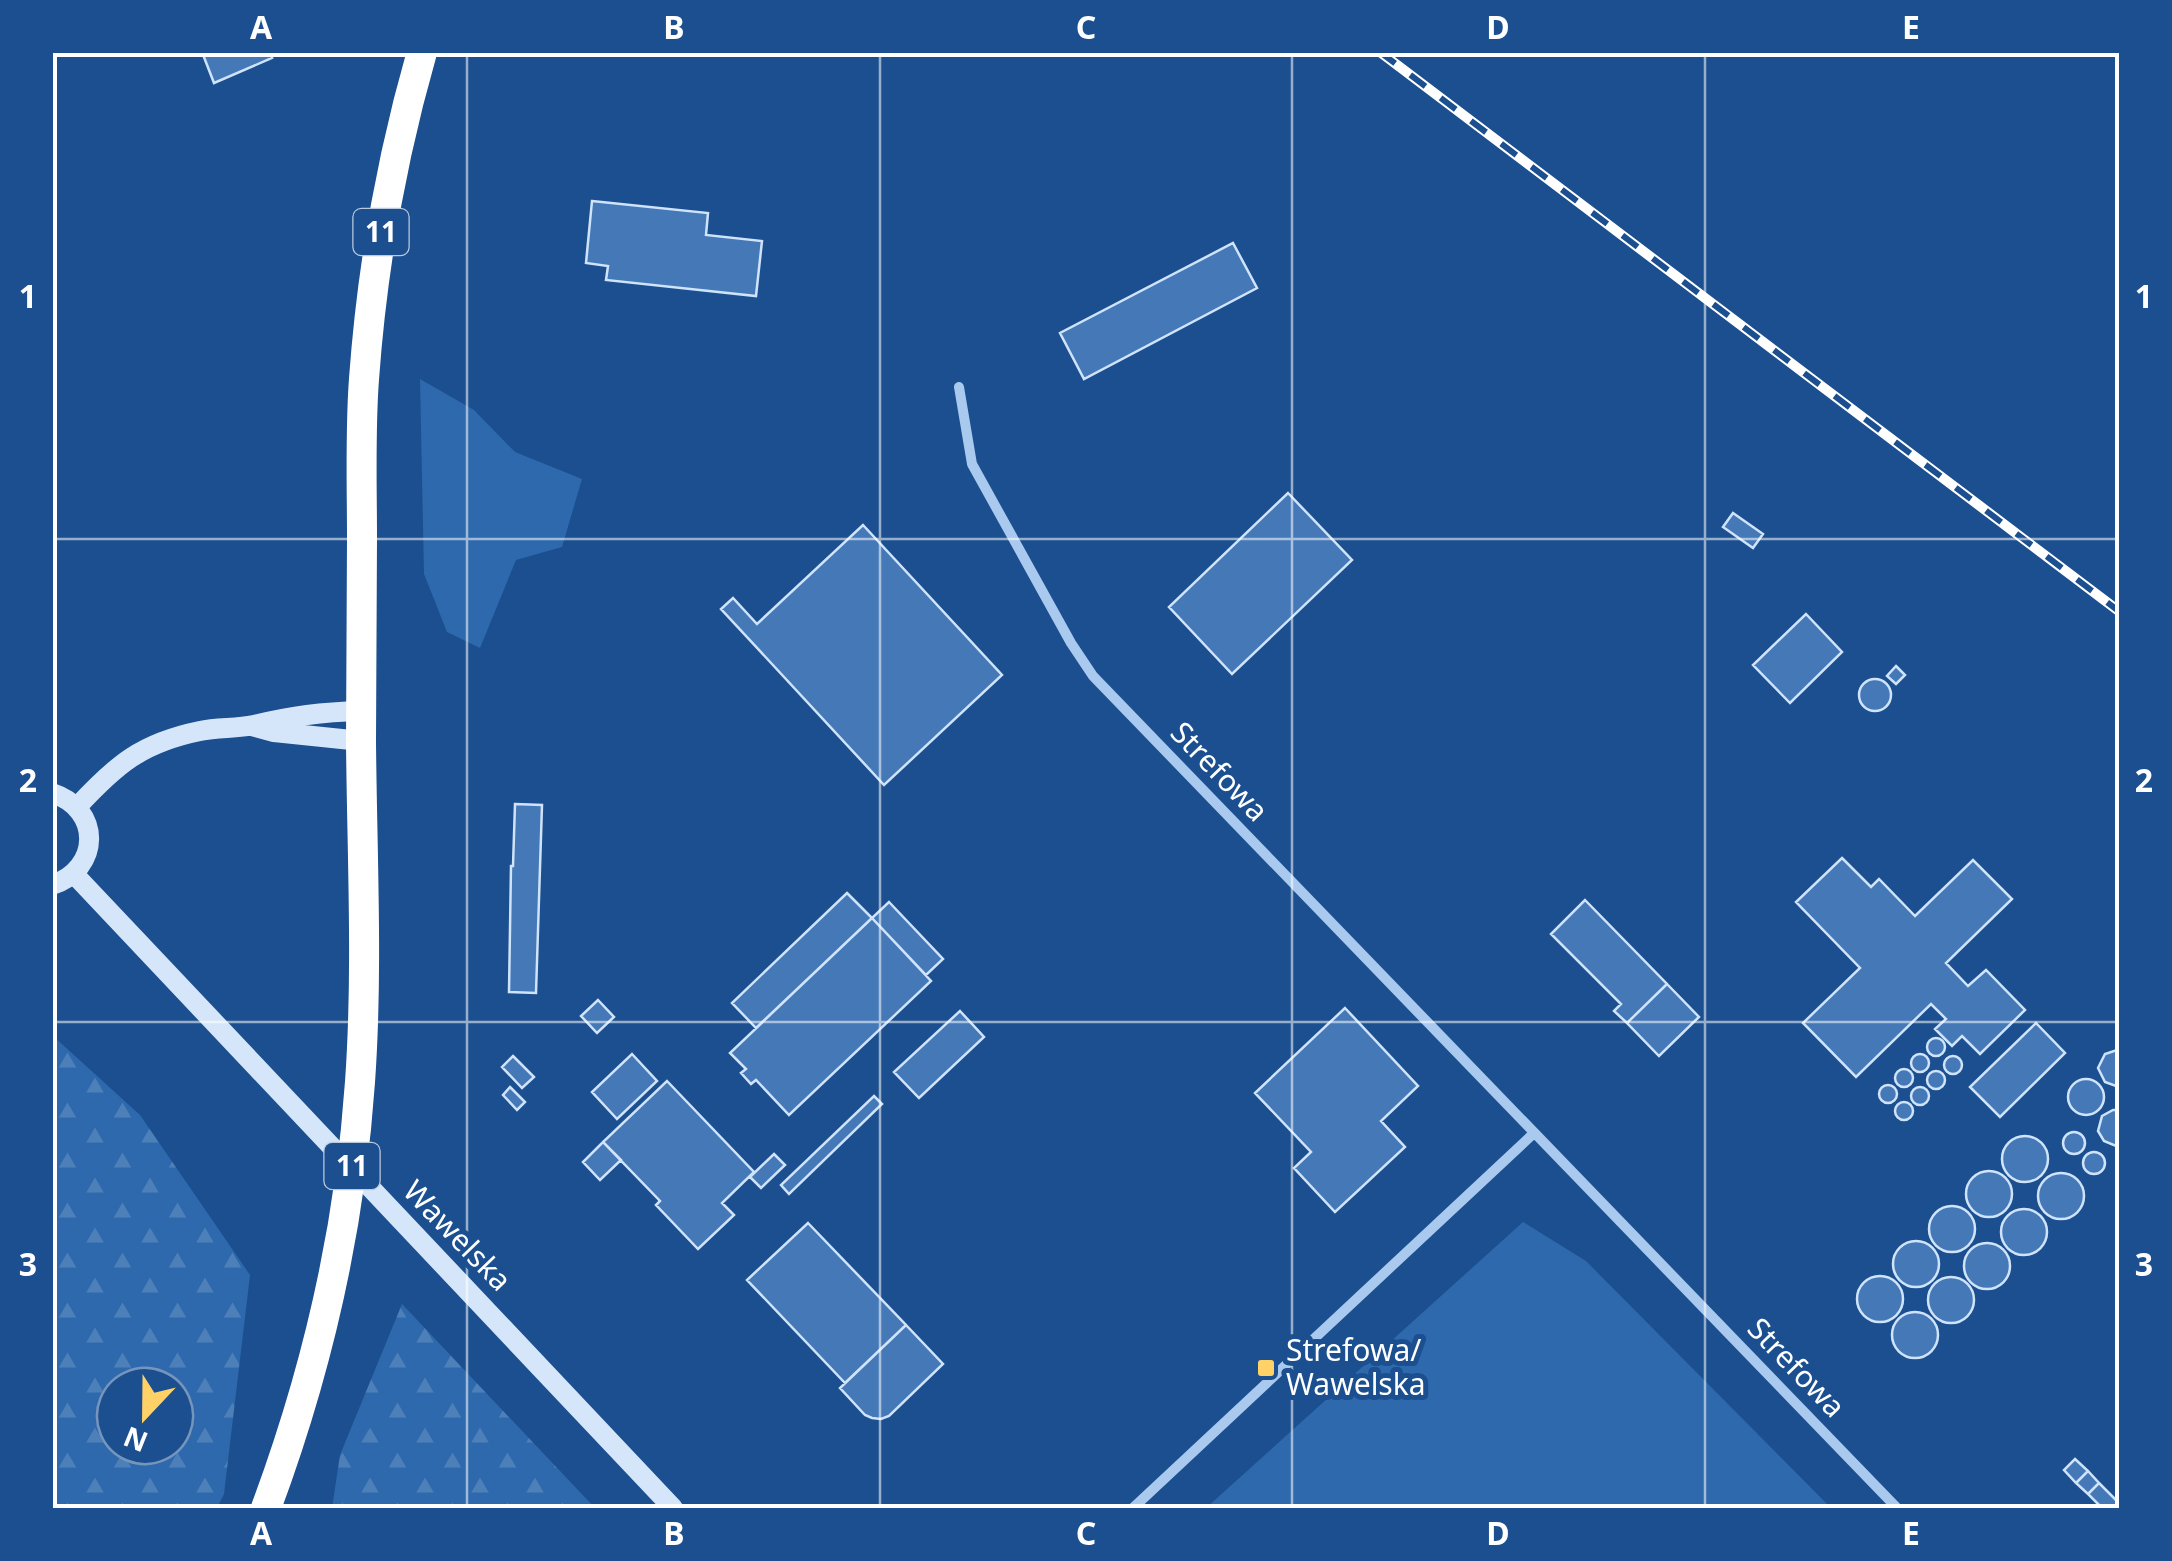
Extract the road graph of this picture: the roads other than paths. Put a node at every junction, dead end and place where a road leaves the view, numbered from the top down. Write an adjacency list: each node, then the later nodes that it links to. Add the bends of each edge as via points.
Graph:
1 (422, 52): 4 (highway, 11, via 395,156 370,315 362,415)
2 (958, 386): 9 (street, Strefowa, via 972,464 1094,676)
3 (250, 726): 4 (street, via 274,732); 4 (street, via 303,714); 6 (street, via 200,731 143,750 111,771)
4 (361, 726): 10 (highway, 11, via 365,960 348,1194 316,1354)
5 (52, 794): 6 (street)
6 (77, 807): 7 (street, via 90,841)
7 (74, 874): 8 (street); 11 (street, Wawelska)
8 (52, 885)
9 (1533, 1134): 12 (street); 13 (street, Strefowa)
10 (266, 1508)
11 (673, 1508)
12 (1133, 1508)
13 (1897, 1508)

